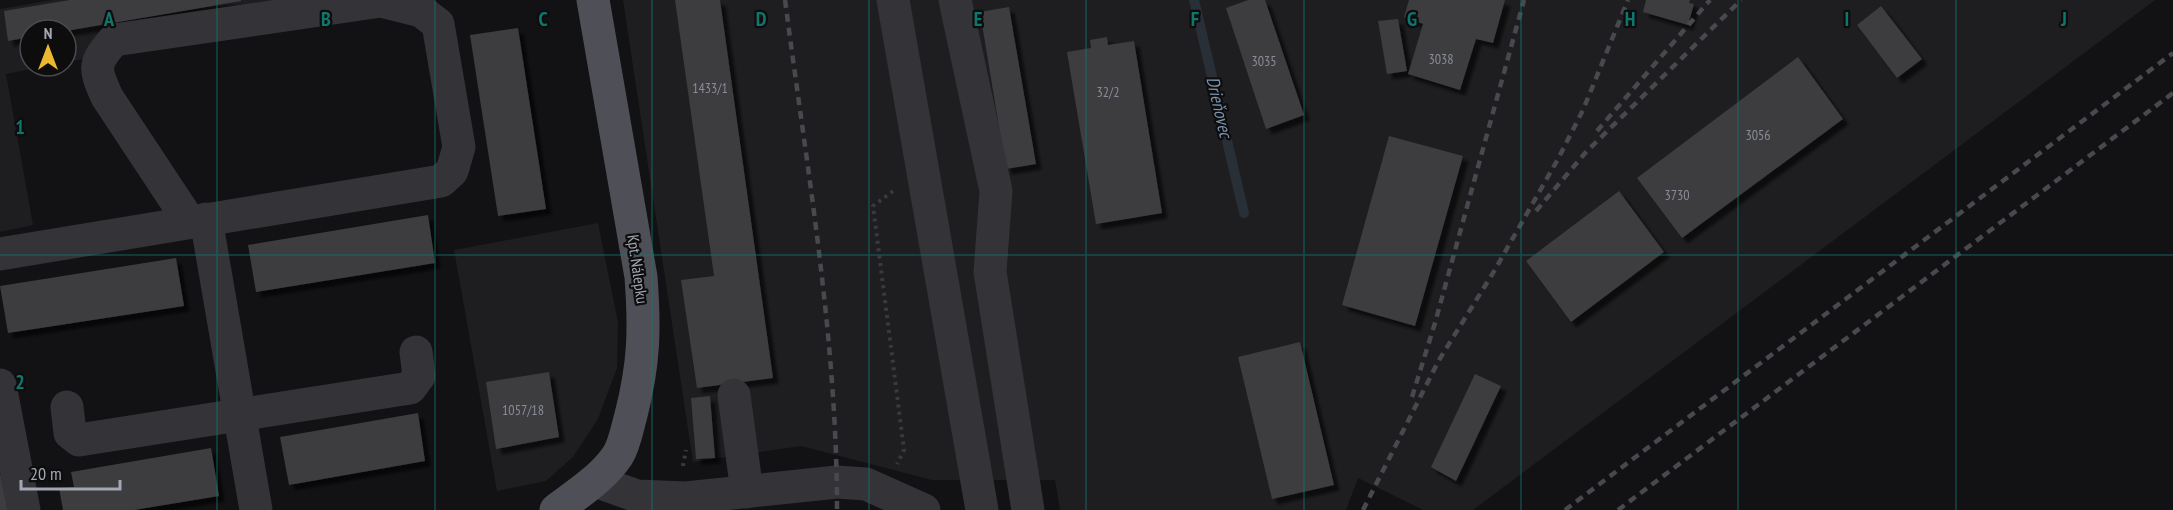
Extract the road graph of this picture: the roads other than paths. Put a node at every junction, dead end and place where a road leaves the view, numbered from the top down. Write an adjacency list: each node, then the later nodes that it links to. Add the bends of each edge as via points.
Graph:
1 (593, 0): 11 (main road, Kpt. Nálepku, via 641,277 644,316 639,382 625,440)
2 (893, 0): 17 (street)
3 (955, 0): 18 (street, via 996,191 990,272)
4 (198, 220): 4 (street, via 441,181 452,171 459,147 438,24 421,11 381,1 114,40 100,56 97,75 107,97); 5 (street); 10 (street)
5 (0, 254)
6 (416, 352): 10 (street, via 419,375 410,388)
7 (0, 385): 13 (street)
8 (734, 395): 12 (street)
9 (67, 407): 10 (street, via 70,433 79,440)
10 (240, 416): 14 (street)
11 (595, 481): 12 (street, via 637,496 686,498); 15 (main road, Kpt. Nálepku)
12 (747, 492): 16 (street, via 837,482 866,484)
13 (24, 510)
14 (256, 510)
15 (556, 510)
16 (924, 510)
17 (982, 510)
18 (1028, 510)

